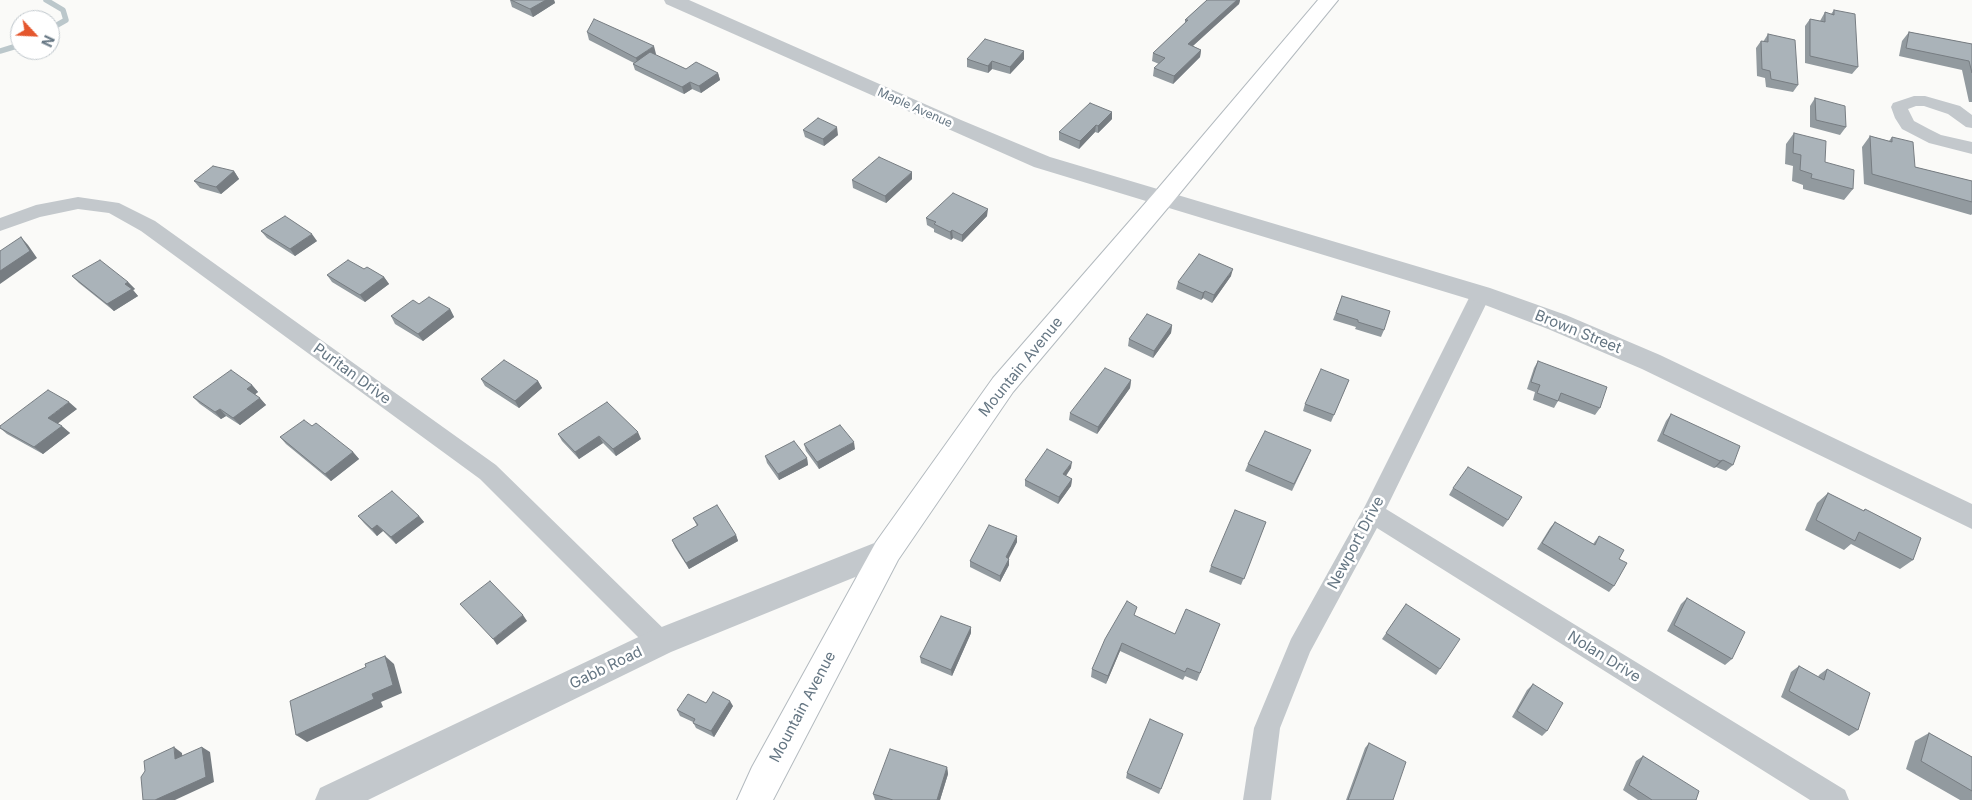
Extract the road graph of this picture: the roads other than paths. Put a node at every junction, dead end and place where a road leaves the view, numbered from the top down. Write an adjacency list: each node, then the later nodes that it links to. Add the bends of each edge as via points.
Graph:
1 (673, 0): 5 (street, Maple Avenue, via 1042,162)
2 (1328, 0): 5 (main road, Mountain Avenue)
3 (1972, 122): 4 (street, via 1954,110 1925,101 1899,107 1908,125 1935,139)
4 (1972, 148)
5 (1164, 198): 7 (street, Brown Street); 10 (main road, Mountain Avenue, via 1003,385)
6 (0, 225): 11 (street, Puritan Drive, via 36,211 78,203 113,207 148,226 488,472)
7 (1481, 294): 8 (street, Newport Drive); 9 (street, Brown Street, via 1651,362)
8 (1373, 513): 14 (street, Newport Drive, via 1300,647 1285,683 1267,728); 15 (street, Nolan Drive)
9 (1972, 517)
10 (887, 551): 11 (street, Gabb Road); 13 (main road, Mountain Avenue)
11 (660, 642): 12 (street, Gabb Road)
12 (332, 800)
13 (755, 800)
14 (1257, 800)
15 (1835, 800)

